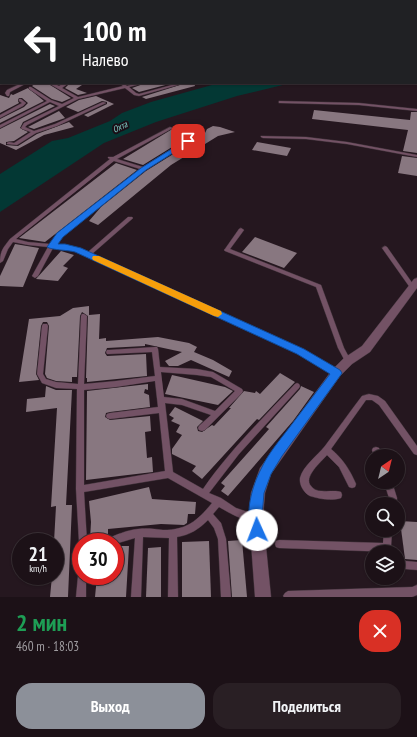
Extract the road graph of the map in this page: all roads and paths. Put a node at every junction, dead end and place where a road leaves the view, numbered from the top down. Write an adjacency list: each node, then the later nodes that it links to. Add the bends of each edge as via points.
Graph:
1 (23, 84): 10 (lane, via 8,91)
2 (52, 84): 9 (lane)
3 (66, 84): 9 (lane)
4 (123, 84): 7 (lane)
5 (139, 84): 7 (lane)
6 (179, 84): 7 (lane, via 139,95)
7 (127, 87): 11 (lane)
8 (30, 88): 13 (lane)
9 (59, 88): 11 (lane)
10 (8, 95)
11 (77, 98): 16 (lane)
12 (20, 100): 18 (lane, via 24,103 22,105)
13 (50, 101): 16 (lane); 19 (lane)
14 (280, 102): 17 (lane, via 358,104)
15 (104, 103): 21 (lane)
16 (61, 105): 21 (lane, via 25,124 23,128)
17 (417, 110)
18 (0, 117)
19 (0, 127)
20 (170, 128): 26 (lane)
21 (34, 132): 24 (lane, via 15,144)
22 (263, 137): 25 (lane, via 306,138 347,143)
23 (188, 141): 27 (lane)
24 (9, 143)
25 (417, 156)
26 (111, 158): 27 (lane); 30 (lane)
27 (143, 169): 31 (lane, via 60,235)
28 (130, 218): 33 (lane)
29 (241, 230): 40 (lane, via 227,250 319,286)
30 (12, 240): 31 (lane); 34 (lane)
31 (52, 247): 33 (lane, via 65,247); 35 (lane)
32 (385, 248): 36 (lane)
33 (88, 255): 42 (lane, via 301,352)
34 (0, 262)
35 (35, 276)
36 (415, 285): 40 (street, via 366,350)
37 (84, 316): 45 (lane)
38 (45, 326): 45 (lane, via 40,374 44,381 53,385)
39 (109, 352): 41 (lane, via 155,349)
40 (348, 361): 42 (street)
41 (157, 369): 43 (lane); 48 (lane, via 213,375 240,391)
42 (336, 373): 60 (street, via 265,472 258,493)
43 (158, 378): 45 (lane); 46 (lane)
44 (297, 386): 56 (lane, via 226,464)
45 (81, 387): 55 (lane)
46 (161, 400): 47 (lane); 48 (lane, via 191,404)
47 (162, 410): 49 (lane); 53 (lane)
48 (216, 414): 50 (lane)
49 (110, 416)
50 (202, 428)
51 (326, 450): 52 (lane, via 364,398 369,396 382,403); 54 (lane, via 340,462); 57 (lane, via 307,472 305,486 315,494)
52 (417, 452)
53 (169, 474): 55 (lane); 56 (lane)
54 (352, 484)
55 (80, 489): 61 (lane)
56 (204, 494): 58 (lane)
57 (338, 495)
58 (218, 502): 59 (lane); 60 (lane, via 245,516)
59 (208, 514): 63 (lane, via 188,530); 76 (lane, via 218,526 222,539)
60 (256, 516): 77 (street)
61 (83, 533)
62 (139, 533): 63 (lane); 64 (lane); 74 (lane)
63 (173, 534): 75 (lane)
64 (124, 536)
65 (279, 544): 66 (lane)
66 (365, 549)
67 (405, 565): 68 (lane)
68 (417, 566)
69 (82, 585): 73 (lane)
70 (417, 590): 71 (lane)
71 (390, 595): 72 (lane)
72 (288, 596)
73 (81, 597)
74 (136, 597)
75 (173, 597)
76 (226, 597)
77 (263, 597)

